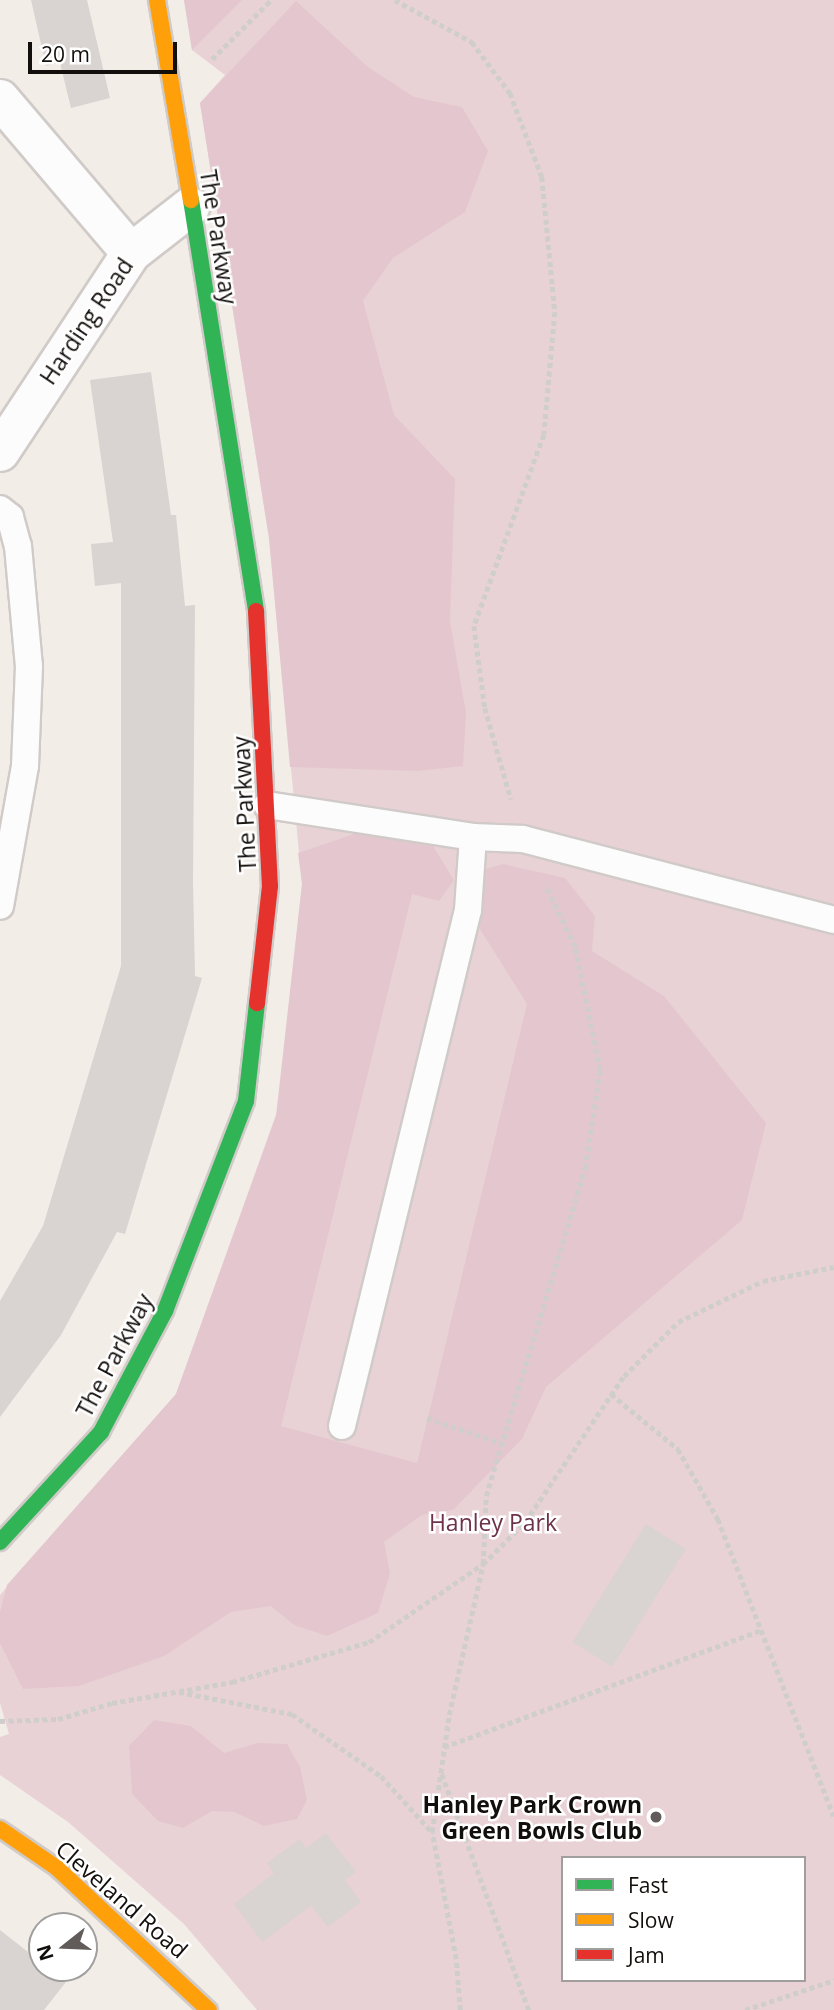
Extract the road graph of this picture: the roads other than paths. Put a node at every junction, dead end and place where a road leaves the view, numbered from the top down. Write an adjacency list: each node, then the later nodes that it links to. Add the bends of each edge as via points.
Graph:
1 (157, 0): 3 (street, The Parkway)
2 (0, 99): 4 (street)
3 (190, 207): 4 (street, Harding Road); 7 (street, The Parkway, via 248,541 260,640)
4 (131, 253): 5 (street, Harding Road)
5 (0, 452)
6 (0, 509): 9 (lane, via 10,517 18,546 29,666 25,766)
7 (267, 805): 8 (lane); 12 (street, The Parkway, via 270,886 246,1101 165,1311 101,1432)
8 (473, 837): 10 (lane, via 523,839); 11 (lane, via 468,910)
9 (0, 906)
10 (834, 920)
11 (342, 1426)
12 (0, 1542)
13 (0, 1829): 14 (street, Cleveland Road, via 57,1868)
14 (209, 2010)

